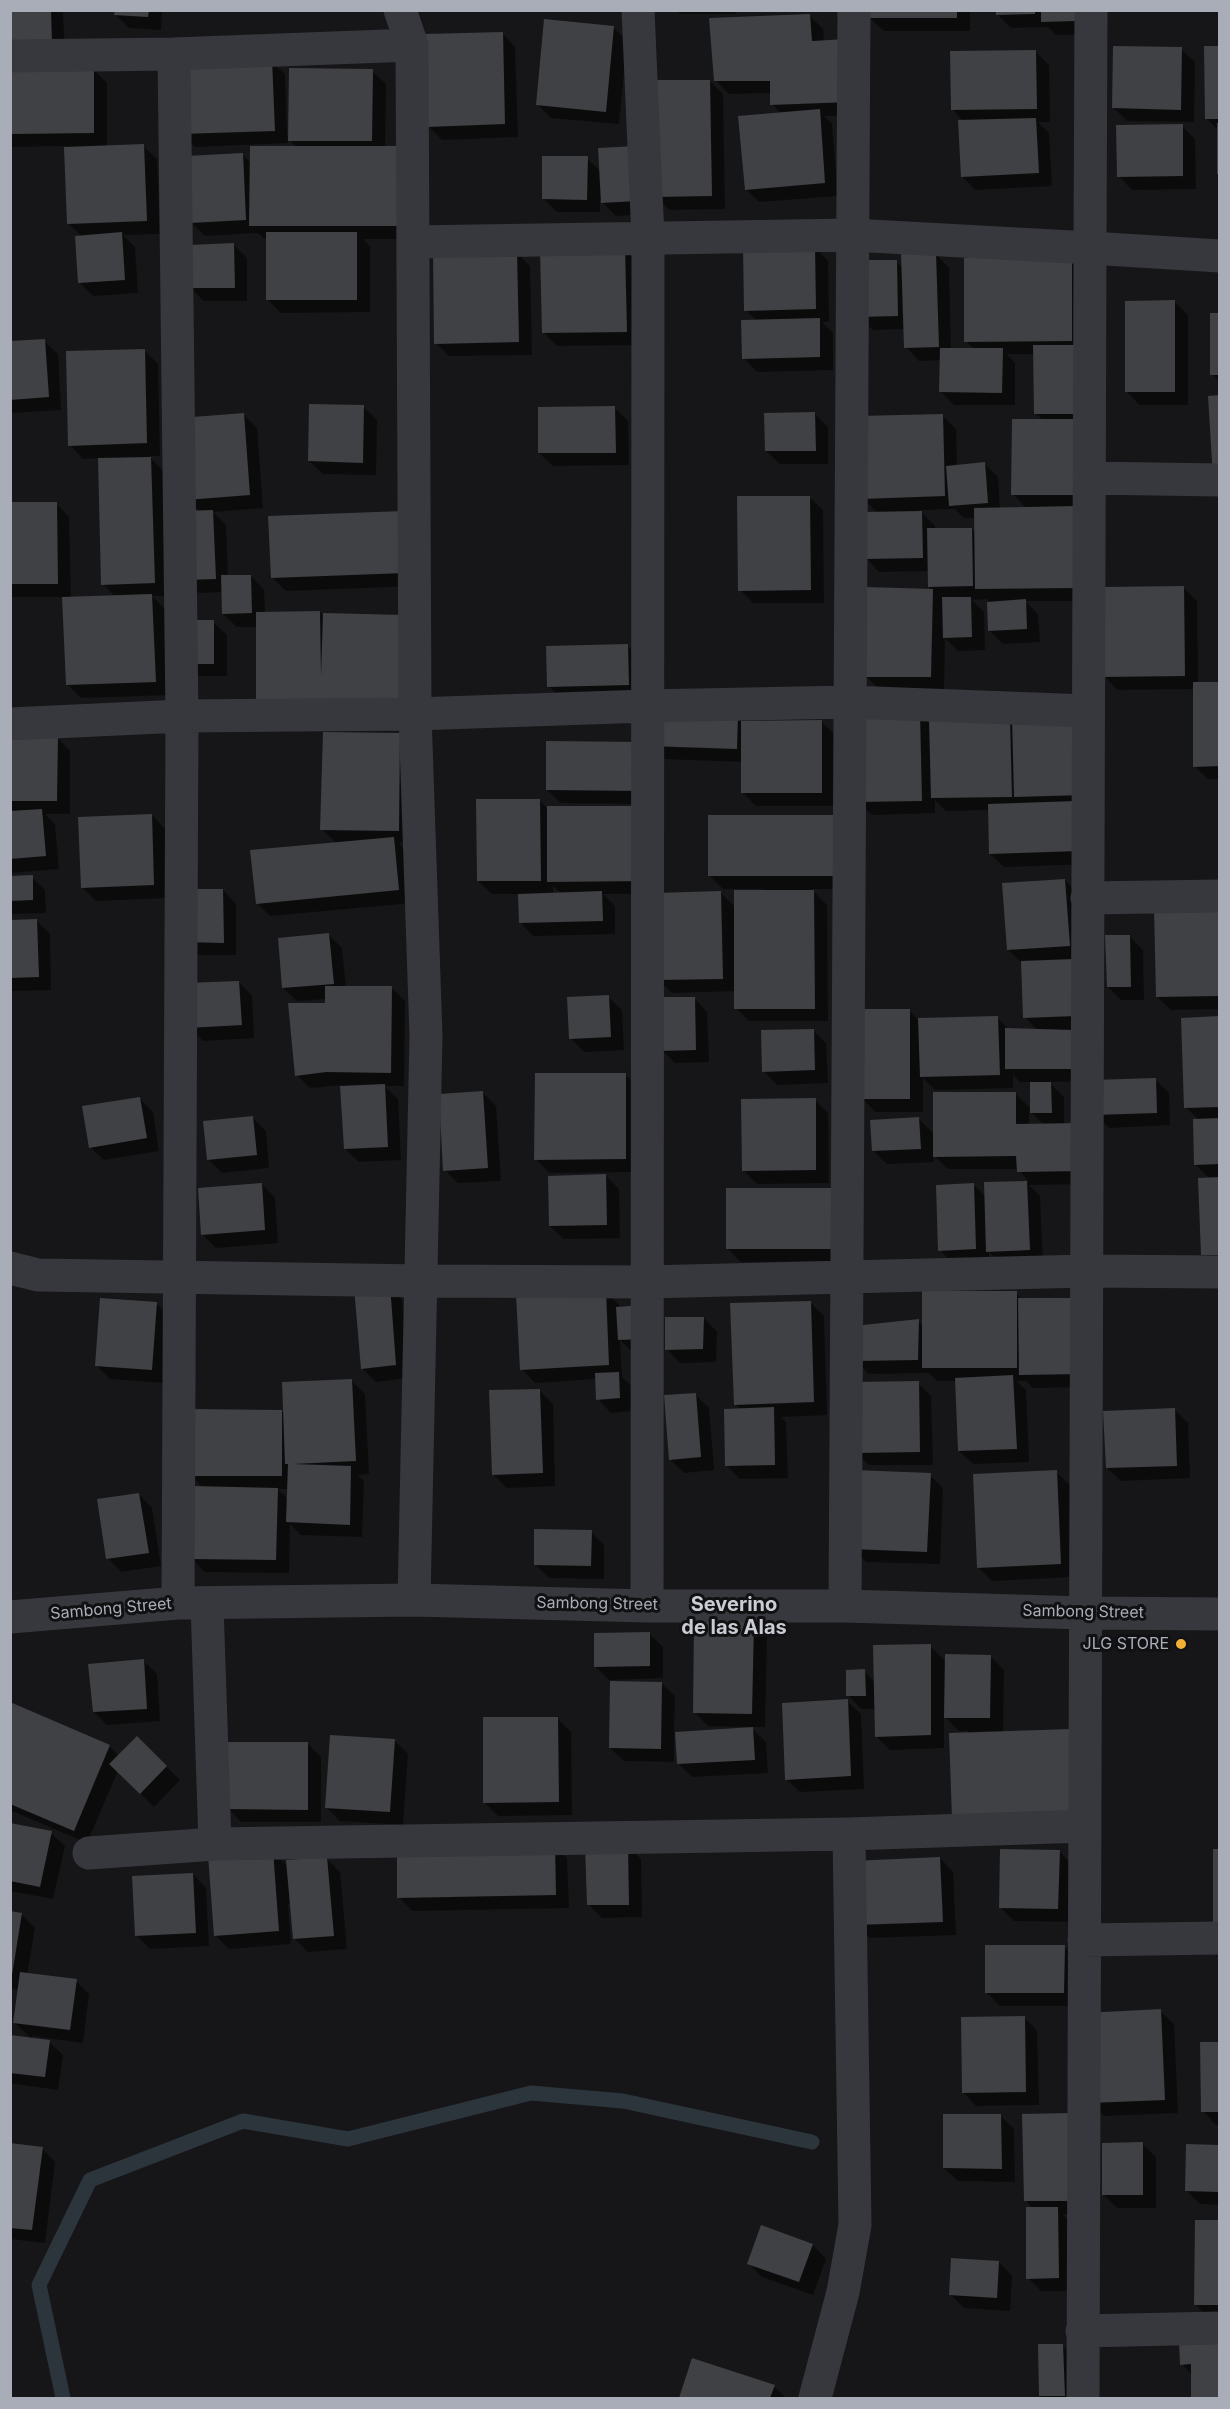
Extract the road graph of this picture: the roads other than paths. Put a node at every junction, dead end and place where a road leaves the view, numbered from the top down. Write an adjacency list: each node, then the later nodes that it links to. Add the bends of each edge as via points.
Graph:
1 (400, 10): 5 (street)
2 (638, 10): 9 (street)
3 (854, 10): 8 (street)
4 (1091, 10): 11 (street)
5 (412, 45): 6 (street); 10 (street)
6 (174, 54): 7 (street); 19 (street)
7 (10, 56)
8 (852, 235): 9 (street); 11 (street); 15 (street)
9 (648, 238): 10 (street); 16 (street)
10 (412, 242): 18 (street)
11 (1090, 248): 12 (street); 13 (street)
12 (1220, 256)
13 (1089, 478): 14 (street); 17 (street)
14 (1220, 480)
15 (849, 702): 16 (street); 17 (street); 26 (street)
16 (646, 706): 18 (street); 29 (street)
17 (1088, 711): 22 (street)
18 (416, 714): 19 (street); 28 (street, via 426,1036)
19 (182, 716): 20 (street); 27 (street)
20 (10, 724)
21 (1220, 896): 22 (street)
22 (1087, 898): 24 (street)
23 (10, 1268): 27 (street, via 38,1275)
24 (1086, 1271): 25 (street); 26 (street); 34 (street)
25 (1220, 1272)
26 (846, 1276): 29 (street); 33 (street)
27 (180, 1277): 28 (street); 31 (street)
28 (421, 1281): 29 (street); 30 (street)
29 (646, 1282): 32 (street)
30 (414, 1600): 31 (street, Sambong Street); 32 (street, Sambong Street)
31 (193, 1604): 36 (street, Sambong Street); 39 (street)
32 (646, 1606): 33 (street, Sambong Street)
33 (845, 1606): 34 (street, Sambong Street)
34 (1085, 1613): 35 (street, Sambong Street); 37 (street)
35 (1220, 1614)
36 (10, 1617)
37 (1084, 1826): 38 (street); 42 (street)
38 (849, 1834): 39 (street); 45 (street, via 855,2225 843,2292)
39 (215, 1844): 40 (street)
40 (89, 1852)
41 (1220, 1938): 42 (street)
42 (1084, 1940): 44 (street)
43 (1220, 2328): 44 (street)
44 (1082, 2331): 46 (street)
45 (815, 2398)
46 (1083, 2398)

